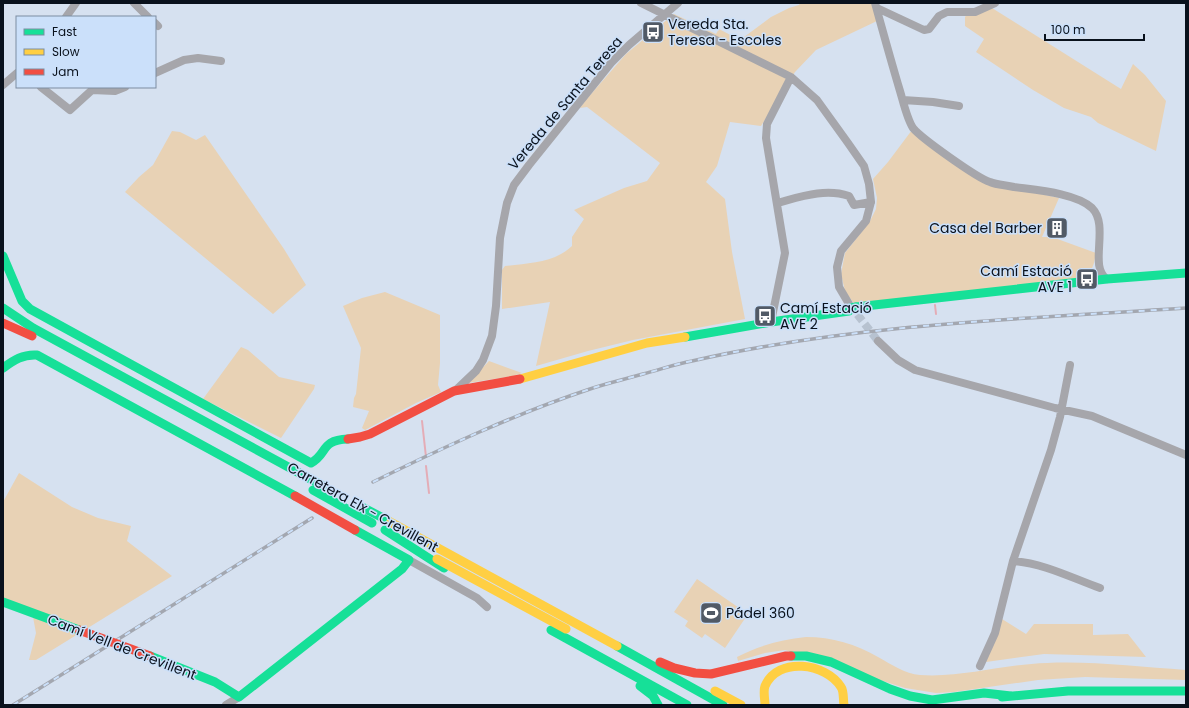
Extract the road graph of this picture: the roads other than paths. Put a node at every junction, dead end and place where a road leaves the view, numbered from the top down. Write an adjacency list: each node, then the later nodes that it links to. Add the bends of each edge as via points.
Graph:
1 (76, 3): 8 (street)
2 (134, 3): 9 (street)
3 (641, 3): 7 (street)
4 (678, 3): 7 (street, Vereda de Santa Teresa)
5 (995, 3): 6 (street, via 975,12 947,12 939,16 929,29 924,30)
6 (876, 5): 17 (street)
7 (664, 14): 13 (street); 33 (street, Vereda de Santa Teresa, via 611,63 514,185 507,203 500,238 492,336 483,360)
8 (67, 16)
9 (147, 16)
10 (221, 61): 11 (street, via 198,58 184,60)
11 (156, 73)
12 (16, 74): 14 (street)
13 (791, 77): 19 (street, via 817,100 864,166); 20 (street, via 767,124 766,138)
14 (3, 85)
15 (42, 88): 16 (street, via 70,110 92,90 108,92)
16 (122, 88)
17 (903, 100): 18 (street); 22 (street, via 913,127 924,138 988,182 1065,195 1092,208 1099,226)
18 (959, 106)
19 (871, 202): 20 (street, via 854,205 849,196 817,193); 27 (street, via 866,221 841,251 837,267 839,287)
20 (777, 203): 28 (street, via 785,253)
21 (3, 256): 33 (main road, via 22,301 30,309 311,463 332,441 370,434)
22 (1099, 260): 24 (street, via 1100,271); 25 (street)
23 (1186, 275): 24 (main road); 25 (main road)
24 (1107, 280): 25 (main road)
25 (1092, 283): 27 (main road)
26 (3, 308): 40 (main road, Carretera Elx - Crevillent, bridge, via 33,328)
27 (852, 308): 28 (main road)
28 (771, 321): 33 (main road, via 647,343 522,379)
29 (3, 323): 36 (main road, Carretera Elx - Crevillent, bridge)
30 (878, 341): 34 (street, via 898,360 915,370)
31 (1070, 365): 34 (street)
32 (3, 368): 37 (main road, bridge, via 18,357 36,355)
33 (457, 389)
34 (1061, 409): 35 (street, via 1092,416); 38 (street, via 1051,450)
35 (1186, 455)
36 (385, 530): 43 (main road, via 503,603); 52 (main road, Carretera Elx - Crevillent)
37 (409, 560): 42 (street, via 470,594); 48 (main road, via 402,569)
38 (1013, 561): 39 (street, via 1025,562); 45 (street, via 995,633)
39 (1100, 588)
40 (518, 592): 44 (main road); 53 (main road, Carretera Elx - Crevillent)
41 (3, 602): 48 (main road, Camí Vell de Crevillent, bridge, via 215,682)
42 (487, 607)
43 (569, 640): 50 (main road, via 633,680 653,696); 51 (main road)
44 (645, 655): 47 (main road, via 674,668 711,674 779,658 806,656 830,662 910,696 932,700 984,693); 54 (main road)
45 (980, 666)
46 (1186, 692): 47 (main road, via 1068,691)
47 (1012, 696): 57 (main road)
48 (239, 697): 49 (street)
49 (226, 705)
50 (658, 705)
51 (687, 705)
52 (704, 705)
53 (723, 705)
54 (741, 705)
55 (765, 705): 56 (main road, via 763,689 766,681 773,674 792,666 816,668 828,673 837,680 843,690)
56 (844, 705)
57 (962, 705)

